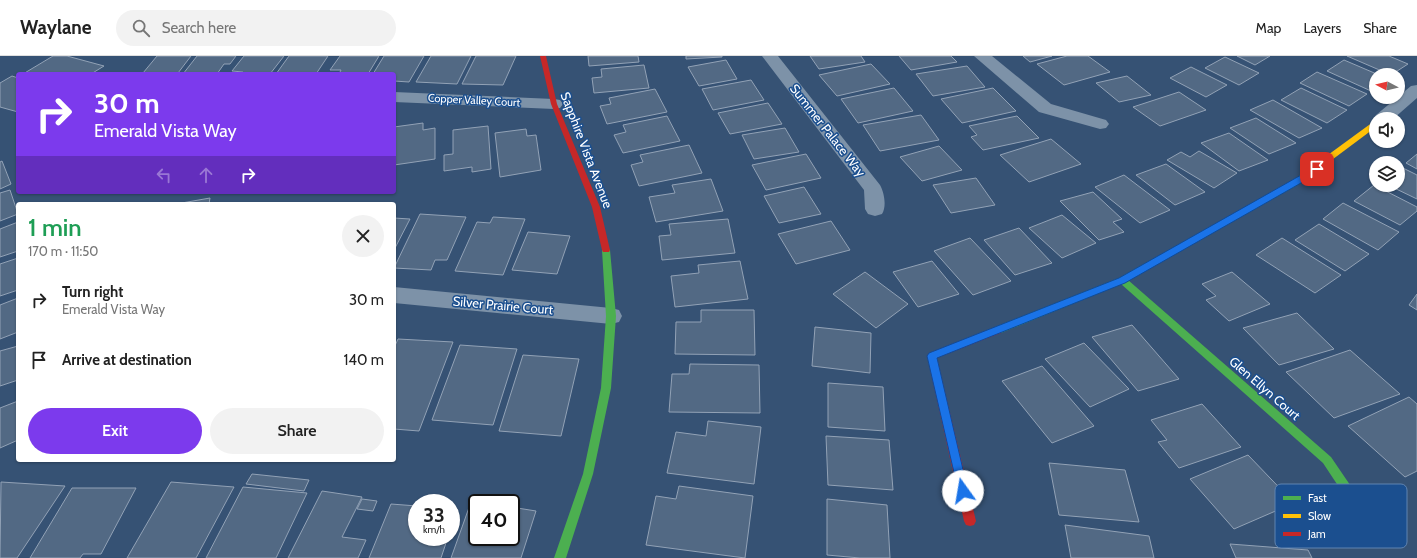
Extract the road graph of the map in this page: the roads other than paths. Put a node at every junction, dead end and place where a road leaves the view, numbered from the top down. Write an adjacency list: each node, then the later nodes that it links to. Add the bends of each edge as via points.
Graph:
1 (543, 56): 6 (street, Sapphire Vista Avenue)
2 (770, 56): 10 (street, Summer Palace Way, via 873,188)
3 (982, 56): 8 (street, via 1045,108)
4 (1417, 90): 7 (street)
5 (396, 97): 6 (street, Copper Valley Court)
6 (554, 104): 13 (street, Sapphire Vista Avenue, via 596,207 606,247)
7 (1390, 112)
8 (1100, 124)
9 (1369, 129): 11 (street, via 1305,178)
10 (875, 209)
11 (1122, 280): 14 (street, Glen Ellyn Court, via 1326,460); 15 (street, via 932,356)
12 (396, 295): 13 (street, Silver Prairie Court)
13 (611, 316): 16 (street, Sapphire Vista Avenue, via 606,388 590,466)
14 (1342, 484)
15 (970, 520)
16 (560, 558)

